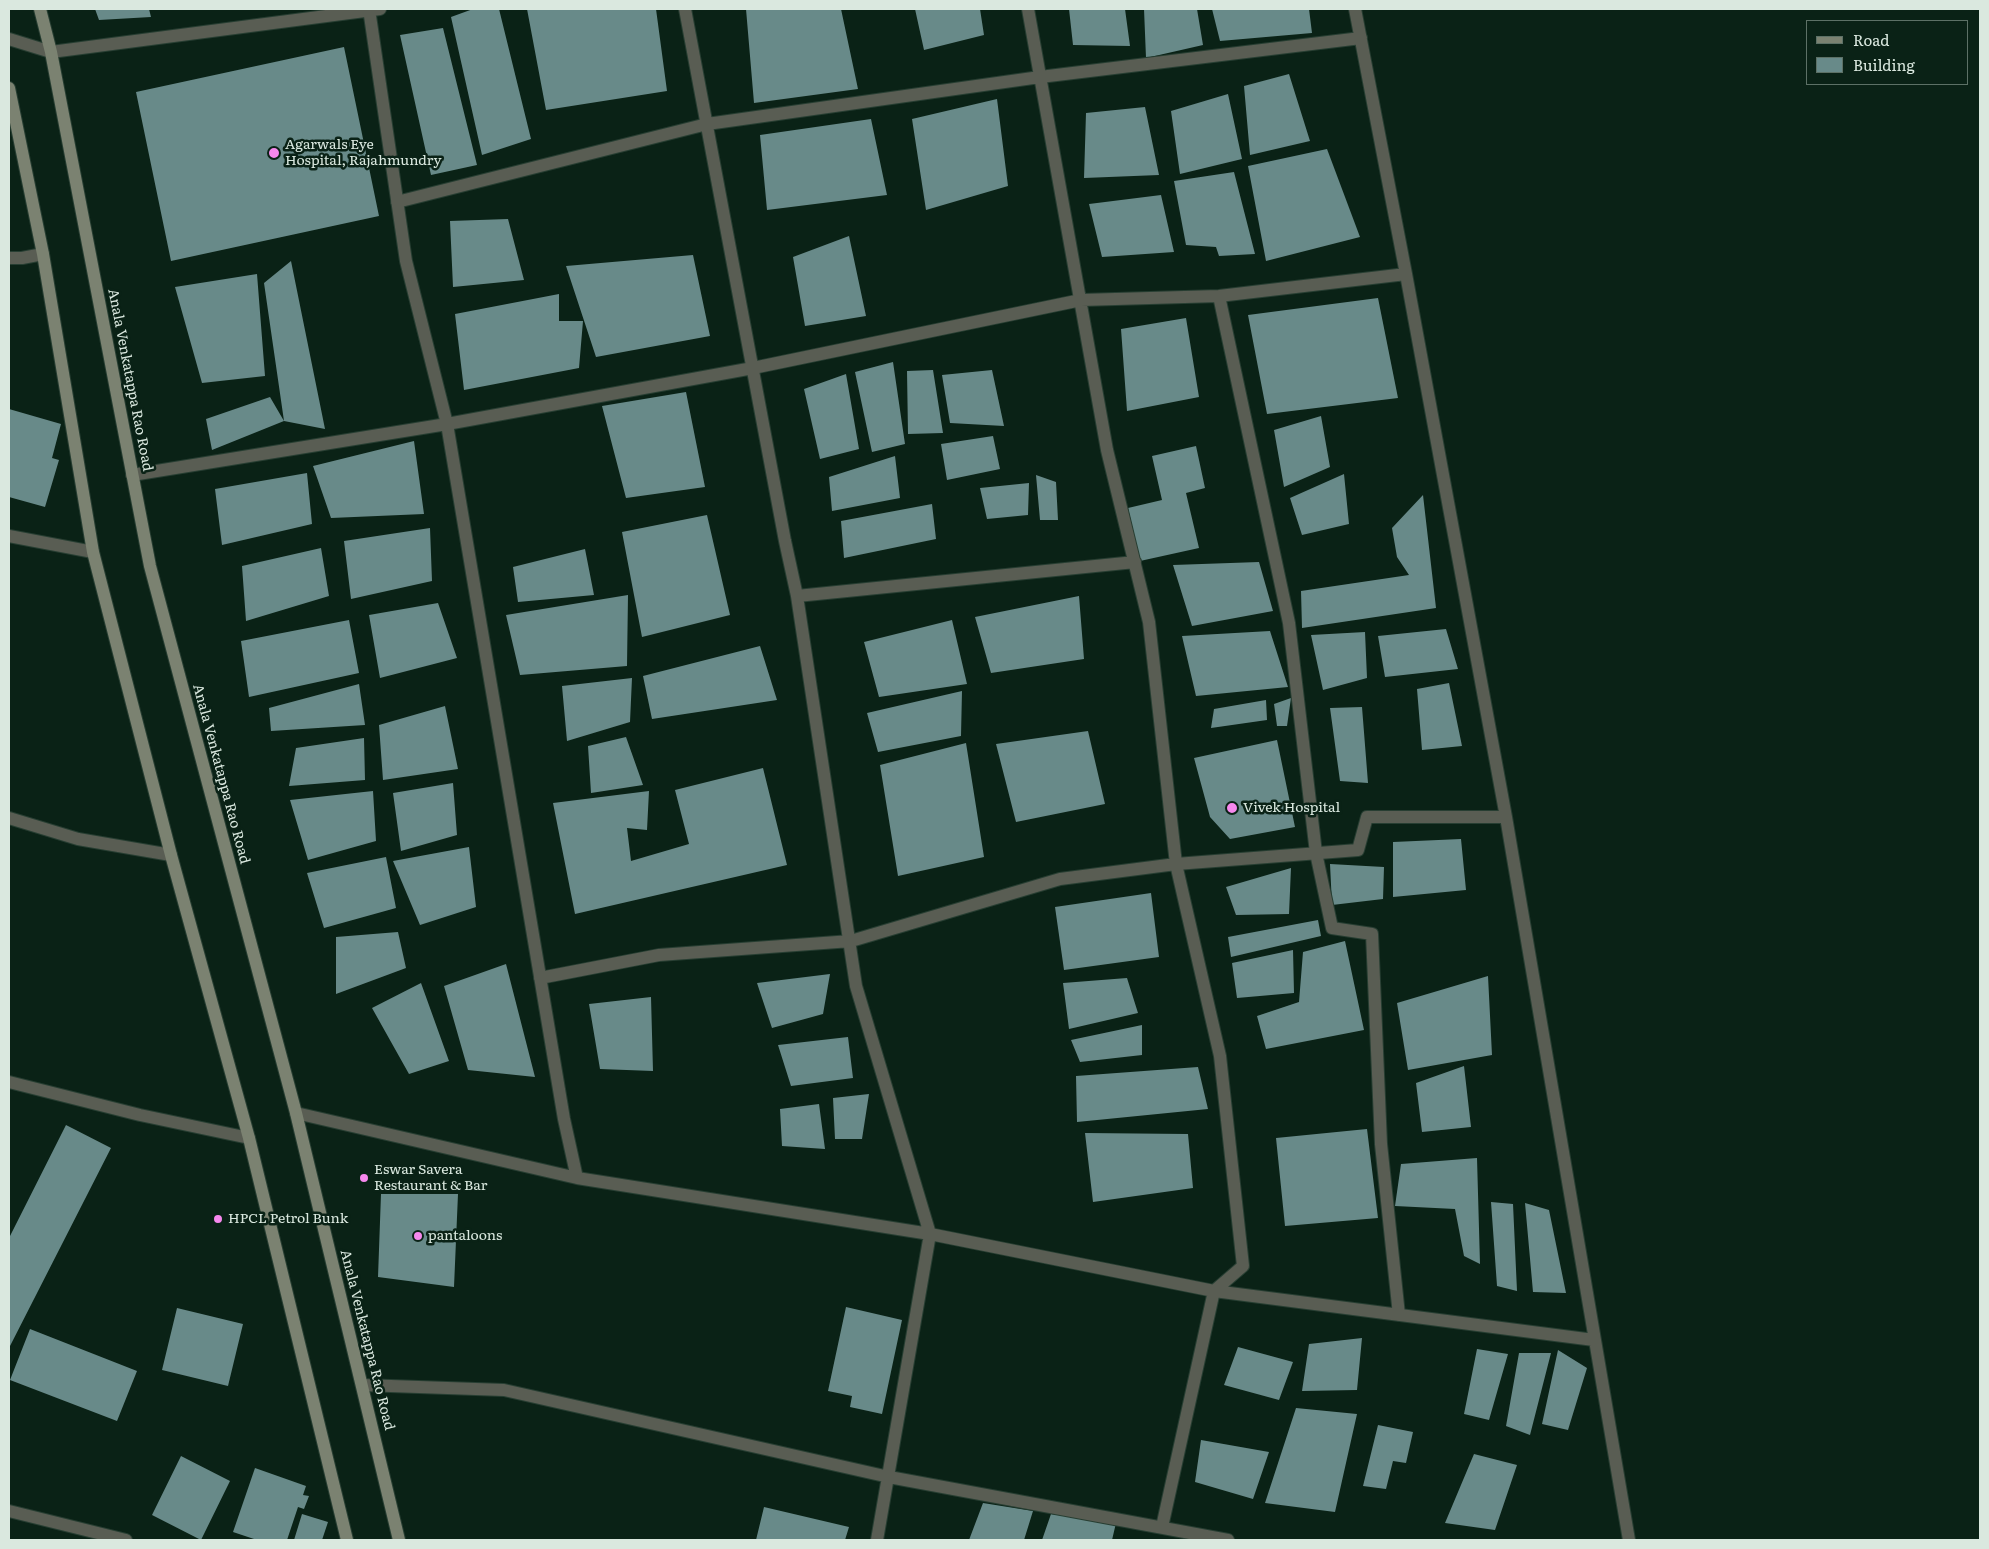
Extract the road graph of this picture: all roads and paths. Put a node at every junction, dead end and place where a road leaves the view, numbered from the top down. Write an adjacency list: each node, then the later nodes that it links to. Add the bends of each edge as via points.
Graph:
1 (40, 9): 8 (main road, Anala Venkatappa Rao Road)
2 (685, 9): 11 (street)
3 (1028, 9): 9 (street)
4 (1355, 9): 6 (street)
5 (373, 10): 8 (street); 12 (street)
6 (1361, 38): 9 (street); 15 (street)
7 (9, 39): 8 (street)
8 (51, 52): 20 (main road, Anala Venkatappa Rao Road)
9 (1040, 77): 11 (street); 17 (street)
10 (9, 88): 13 (main road)
11 (707, 124): 12 (street); 18 (street)
12 (397, 202): 19 (street, via 406,261)
13 (43, 254): 14 (street); 22 (main road)
14 (9, 258)
15 (1406, 274): 16 (street); 25 (street)
16 (1220, 296): 17 (street); 27 (street, via 1289,623)
17 (1080, 300): 18 (street); 23 (street, via 1107,450)
18 (753, 368): 19 (street); 24 (street)
19 (446, 424): 20 (street); 31 (street)
20 (132, 475): 33 (main road, Anala Venkatappa Rao Road, via 150,566)
21 (9, 536): 22 (street)
22 (93, 552): 28 (main road)
23 (1135, 562): 24 (street); 29 (street, via 1149,622)
24 (797, 596): 30 (street)
25 (1506, 816): 27 (street, via 1367,817 1358,850); 39 (street)
26 (9, 818): 28 (street, via 78,839)
27 (1316, 853): 29 (street); 38 (street, via 1332,928 1372,934 1381,1144)
28 (171, 855): 34 (main road)
29 (1176, 864): 30 (street, via 1060,879); 37 (street, via 1220,1056 1243,1266)
30 (851, 941): 31 (street, via 659,955); 36 (street, via 856,986)
31 (540, 978): 35 (street)
32 (9, 1082): 34 (street)
33 (296, 1113): 35 (street); 40 (main road, Anala Venkatappa Rao Road)
34 (249, 1138): 45 (main road)
35 (576, 1178): 36 (street)
36 (930, 1234): 37 (street); 41 (street)
37 (1214, 1291): 38 (street); 43 (street)
38 (1399, 1315): 39 (street)
39 (1594, 1340): 49 (street)
40 (362, 1385): 41 (street, via 504,1390); 46 (main road, Anala Venkatappa Rao Road)
41 (889, 1477): 43 (street); 47 (street)
42 (9, 1511): 44 (street)
43 (1162, 1527): 48 (street)
44 (126, 1540)
45 (347, 1540)
46 (399, 1540)
47 (877, 1540)
48 (1228, 1540)
49 (1629, 1540)

